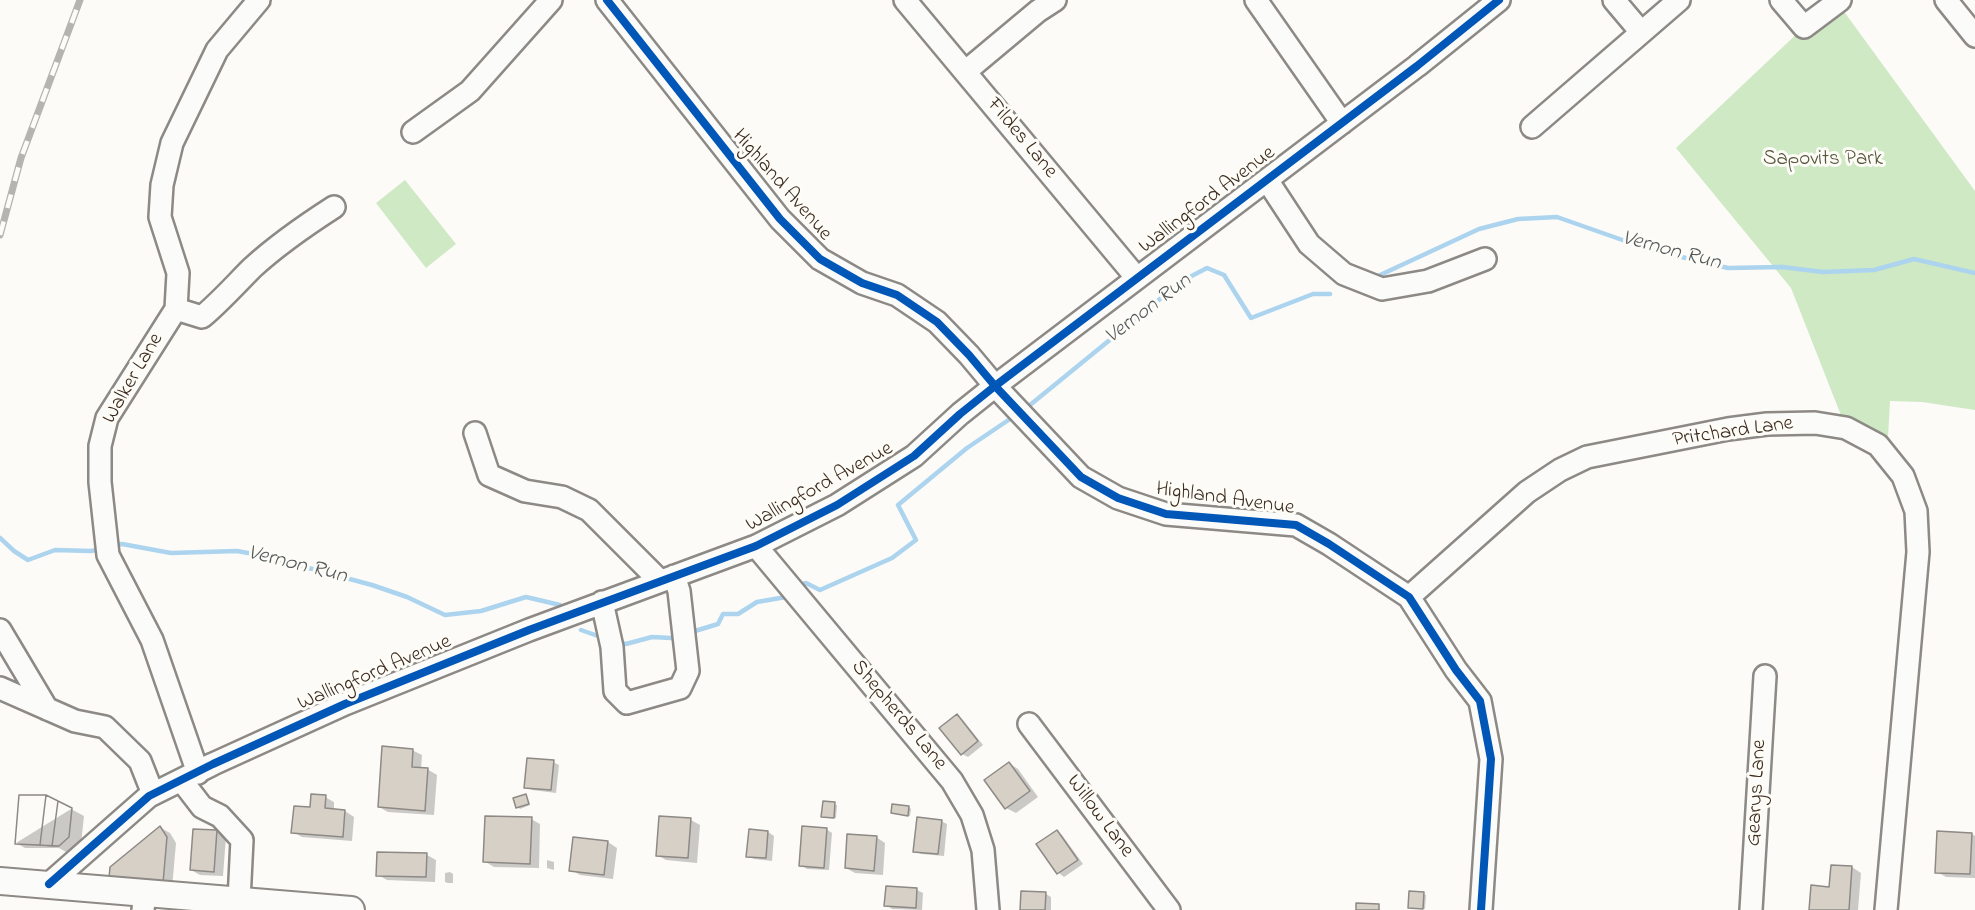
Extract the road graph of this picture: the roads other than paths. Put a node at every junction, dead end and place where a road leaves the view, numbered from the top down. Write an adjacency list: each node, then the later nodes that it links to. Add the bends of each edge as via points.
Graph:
1 (259, 0): 23 (street, Walker Lane, via 217,50 172,143 162,185 160,217 178,273)
2 (551, 0): 18 (street, via 470,91)
3 (607, 0): 24 (street, Highland Avenue, via 787,227 820,259 862,283 897,295 937,322)
4 (905, 0): 15 (street, Fildes Lane)
5 (1055, 0): 15 (street)
6 (1256, 0): 16 (street)
7 (1499, 0): 16 (street, Wallingford Avenue)
8 (1614, 0): 13 (street)
9 (1679, 0): 13 (street)
10 (1781, 0): 11 (street, via 1804,27)
11 (1840, 0)
12 (1946, 0): 14 (street)
13 (1641, 32): 17 (street)
14 (1975, 36)
15 (965, 72): 22 (street, Fildes Lane)
16 (1342, 123): 19 (street, Wallingford Avenue)
17 (1532, 127)
18 (413, 132)
19 (1267, 180): 21 (street, via 1309,244 1344,274 1382,289 1428,281); 22 (street, Wallingford Avenue)
20 (334, 207): 23 (street, via 253,267 202,317)
21 (1485, 260)
22 (1136, 277): 24 (street, Wallingford Avenue)
23 (176, 309): 35 (street, Walker Lane, via 107,418 100,446 100,482 108,546 152,640)
24 (995, 386): 26 (street, Wallingford Avenue, via 914,456 837,504); 28 (street, Highland Avenue, via 1081,477 1118,498 1166,514 1296,525)
25 (475, 433): 27 (street, via 489,475 525,491 562,497 589,510)
26 (756, 546): 27 (street, Wallingford Avenue); 43 (street, Shepherds Lane, via 952,781 972,815 982,850)
27 (667, 579): 29 (street, Wallingford Avenue); 29 (street, via 679,591 688,670 680,688 627,703 615,691 612,647)
28 (1409, 597): 45 (street, Highland Avenue, via 1480,701 1491,759); 47 (street, Pritchard Lane, via 1527,492 1587,457 1767,424 1815,423 1846,428 1878,445 1903,476 1916,511 1918,552)
29 (602, 602): 35 (street, Wallingford Avenue, via 345,704)
30 (0, 630): 33 (street)
31 (1765, 676): 46 (street, Gearys Lane)
32 (0, 688): 33 (street)
33 (47, 709): 36 (street, via 75,721 105,727 140,761)
34 (1029, 724): 44 (street, Willow Lane)
35 (190, 777): 36 (street, Wallingford Avenue); 39 (street, Walker Lane, via 202,807 220,816 242,840)
36 (153, 794): 38 (street, Wallingford Avenue)
37 (0, 881): 38 (main road)
38 (49, 885): 40 (main road)
39 (238, 900): 41 (main road); 42 (main road)
40 (144, 901): 41 (main road)
41 (208, 904)
42 (351, 910)
43 (988, 910)
44 (1169, 910)
45 (1482, 910)
46 (1751, 910)
47 (1886, 910)

